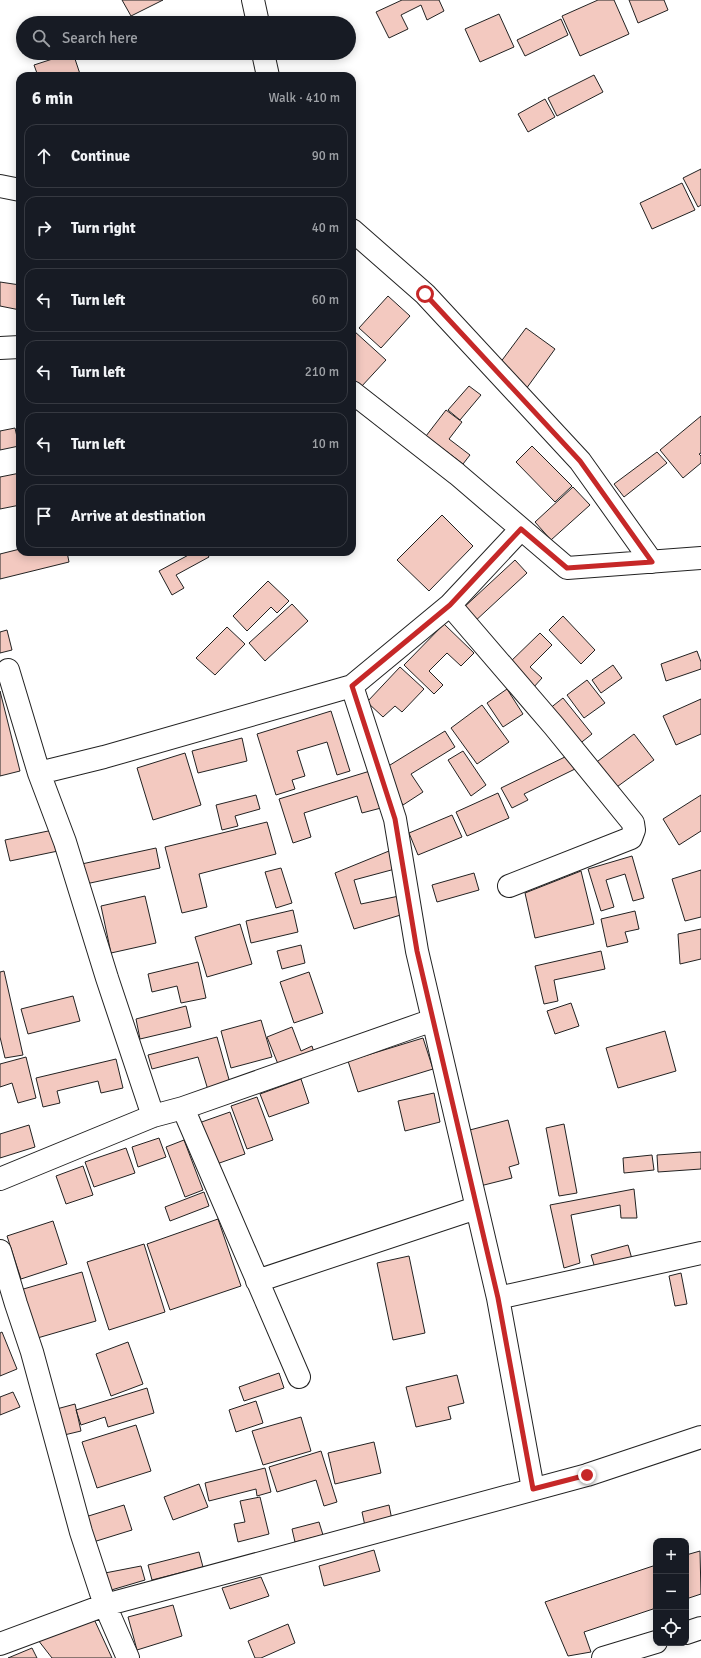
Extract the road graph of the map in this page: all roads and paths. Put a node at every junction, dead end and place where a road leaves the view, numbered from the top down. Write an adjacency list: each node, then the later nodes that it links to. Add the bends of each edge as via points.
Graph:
1 (253, 0): 2 (street)
2 (256, 16)
3 (265, 60): 4 (street)
4 (267, 72)
5 (0, 186): 6 (street)
6 (16, 189)
7 (356, 234): 13 (street, via 425,294 580,461)
8 (16, 347): 9 (street)
9 (0, 348)
10 (356, 395): 11 (street, via 457,474)
11 (521, 529): 13 (street, via 567,568); 14 (street)
12 (701, 558): 13 (street)
13 (652, 562)
14 (450, 605): 16 (street); 18 (street, via 633,823 631,838)
15 (8, 670): 17 (street)
16 (352, 686): 17 (street); 19 (street, via 395,819 417,951)
17 (39, 773): 21 (street, via 65,842)
18 (509, 886)
19 (433, 1020): 20 (street); 23 (street)
20 (183, 1108): 21 (street); 26 (street)
21 (153, 1116): 22 (street)
22 (0, 1179)
23 (476, 1208): 26 (street); 27 (street)
24 (0, 1251): 28 (street)
25 (701, 1254): 27 (street)
26 (257, 1281): 29 (street)
27 (498, 1298): 31 (street)
28 (8, 1308): 32 (street, via 32,1352 81,1532)
29 (299, 1377)
30 (701, 1437): 31 (street, via 587,1475)
31 (533, 1489): 32 (street)
32 (105, 1605): 36 (street); 37 (street)
33 (701, 1628): 34 (street)
34 (689, 1632)
35 (653, 1643): 38 (street)
36 (0, 1644)
37 (128, 1658)
38 (603, 1658)

